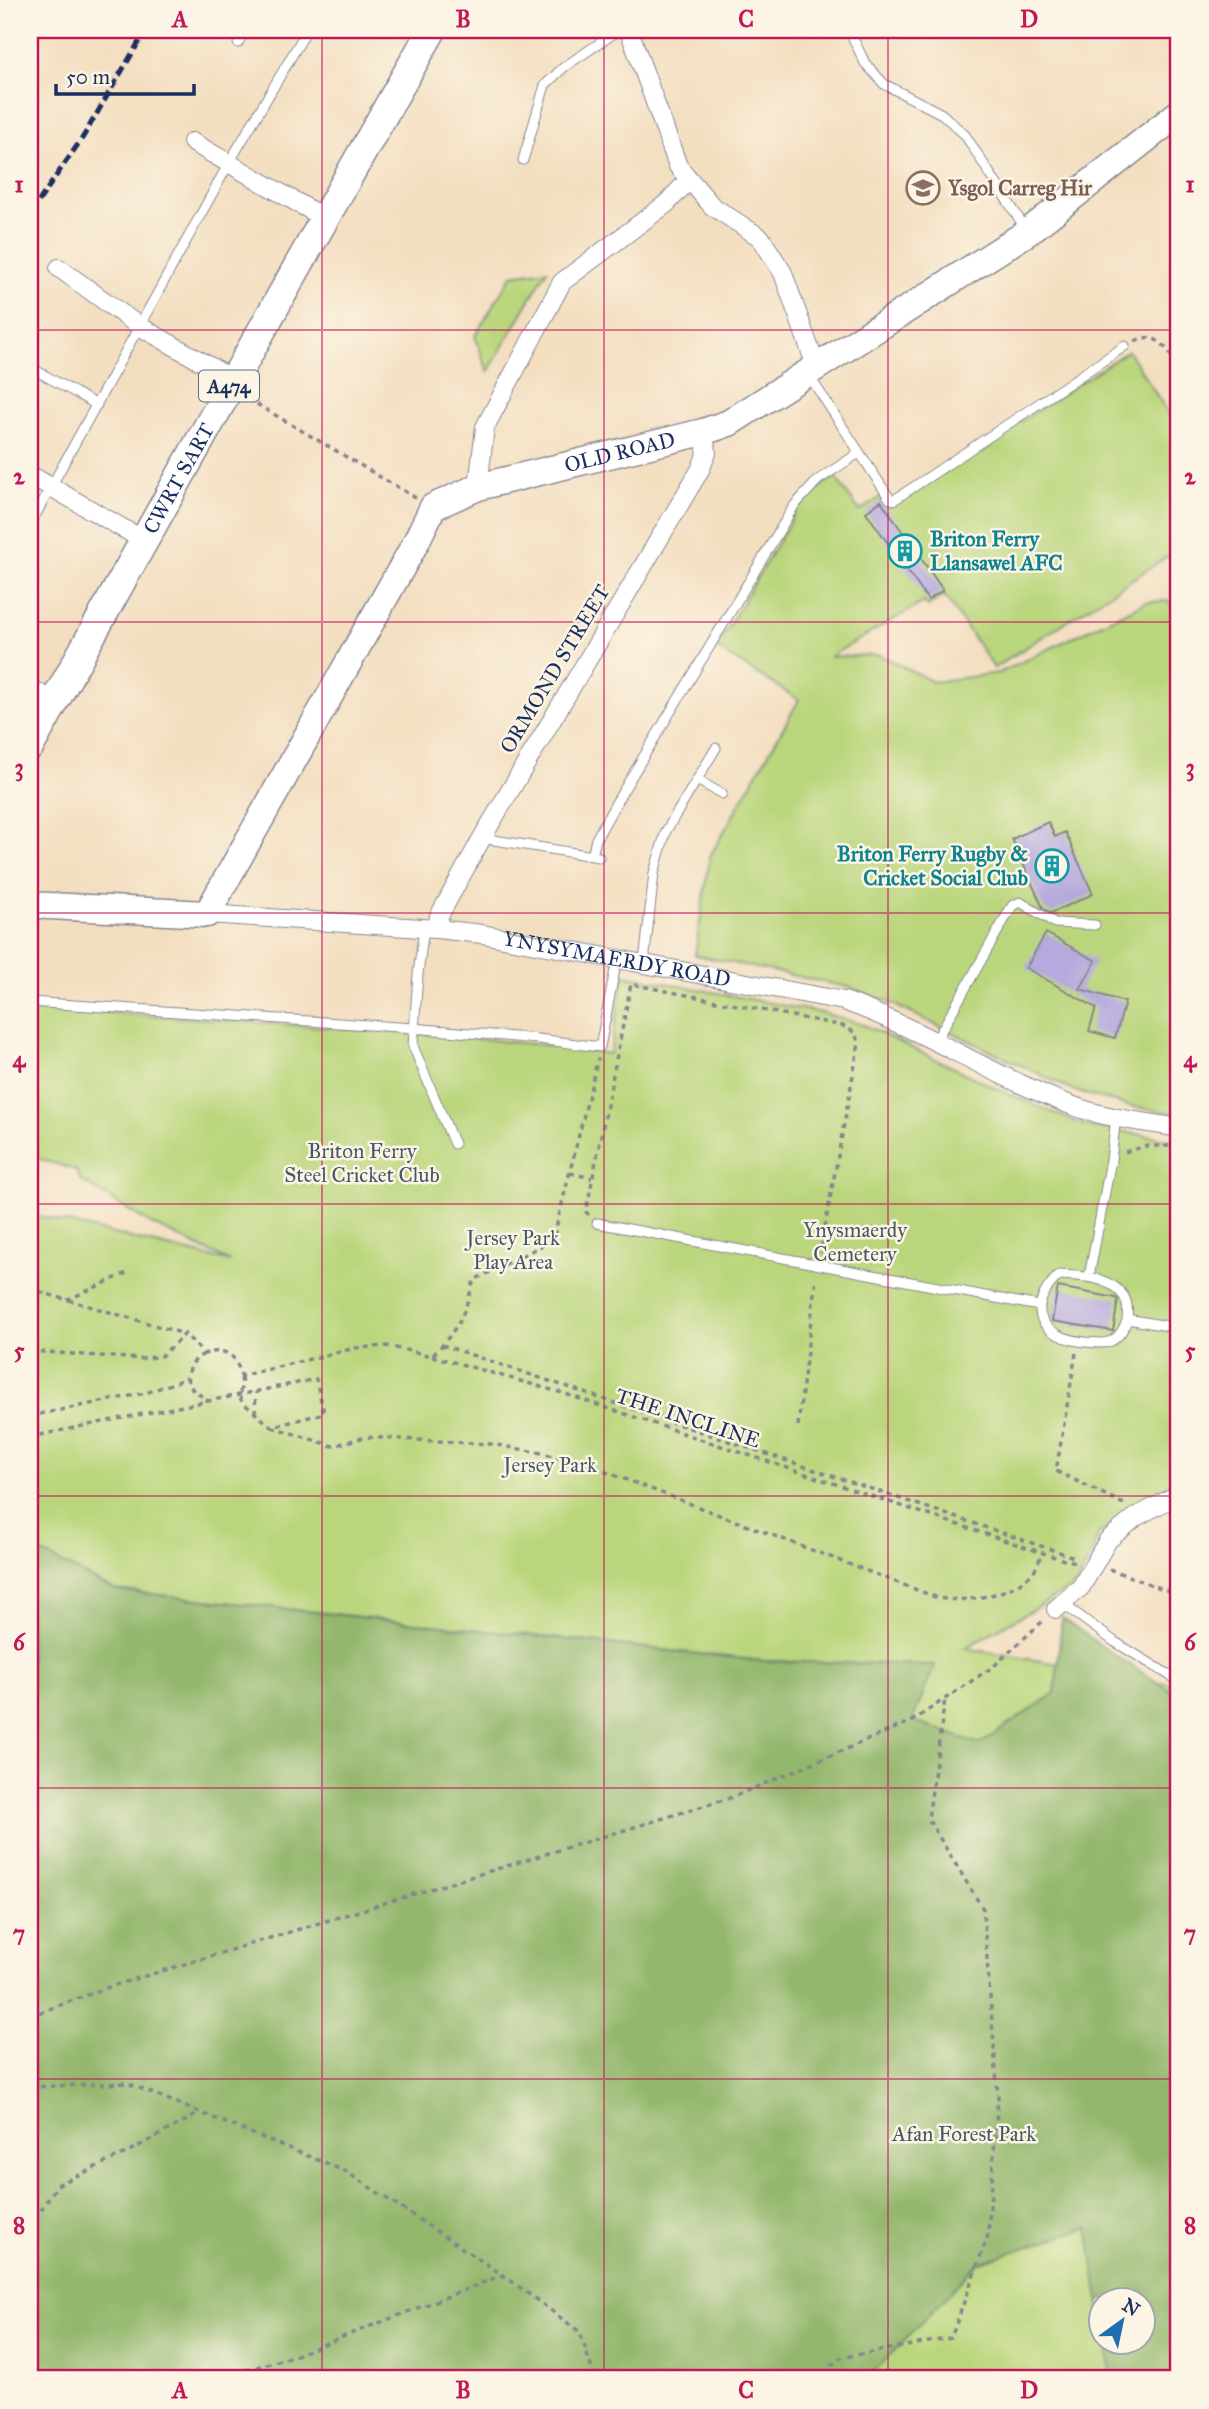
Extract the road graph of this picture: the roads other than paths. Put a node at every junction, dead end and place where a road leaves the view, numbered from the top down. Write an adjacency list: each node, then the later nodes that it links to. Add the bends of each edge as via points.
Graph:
1 (246, 30): 7 (lane)
2 (307, 30): 11 (lane)
3 (432, 30): 13 (main road, CWRT SART / A474)
4 (619, 30): 10 (lane, via 545,85)
5 (629, 30): 12 (street, via 678,166)
6 (849, 30): 14 (lane, via 865,63 884,84 942,114 965,135)
7 (238, 43)
8 (1179, 113): 14 (street, OLD ROAD)
9 (192, 142): 11 (street)
10 (523, 160)
11 (229, 163): 13 (street); 16 (lane)
12 (689, 180): 19 (street, via 712,206 761,238 783,272); 26 (street, via 666,204 562,282 485,427)
13 (324, 218): 20 (main road, CWRT SART / A474)
14 (1028, 232): 19 (street, OLD ROAD)
15 (59, 268): 16 (street)
16 (139, 326): 20 (street); 21 (lane)
17 (1125, 346): 23 (lane, via 894,500)
18 (30, 367): 21 (lane)
19 (813, 369): 22 (street, OLD ROAD, via 729,423); 23 (lane)
20 (230, 383): 28 (main road, CWRT SART / A474)
21 (97, 405): 25 (lane)
22 (704, 432): 26 (street, OLD ROAD); 34 (street, ORMOND STREET, via 707,453 700,470)
23 (859, 453): 34 (lane, via 818,480 794,506 617,801 596,839 596,857)
24 (30, 475): 25 (street)
25 (51, 487): 27 (lane); 28 (street)
26 (478, 487): 36 (street, OLD ROAD, via 433,507)
27 (30, 525)
28 (145, 541): 29 (main road, CWRT SART / A474)
29 (42, 695): 30 (main road, CWRT SART / A474)
30 (30, 746)
31 (716, 748): 32 (lane)
32 (697, 780): 33 (lane); 40 (lane, via 666,831 657,863)
33 (722, 794)
34 (482, 838): 38 (street, ORMOND STREET)
35 (30, 905): 36 (street, YNYSYMAERDY ROAD)
36 (207, 914): 38 (street, YNYSYMAERDY ROAD)
37 (1095, 925): 43 (lane, via 1055,923 1020,902 1012,906)
38 (430, 928): 39 (street, YNYSYMAERDY ROAD); 42 (lane, ORMOND STREET)
39 (617, 959): 40 (street, YNYSYMAERDY ROAD); 42 (lane, via 600,1047)
40 (644, 963): 43 (street, YNYSYMAERDY ROAD, via 844,1001)
41 (30, 1002): 42 (lane)
42 (413, 1028): 46 (lane, ORMOND STREET, via 413,1046)
43 (935, 1042): 44 (street, YNYSYMAERDY ROAD, via 1023,1086)
44 (1116, 1117): 45 (street, YNYSYMAERDY ROAD); 48 (lane)
45 (1179, 1128)
46 (454, 1144)
47 (597, 1223): 49 (lane)
48 (1089, 1277): 49 (lane, via 1059,1275 1045,1289); 50 (lane, via 1111,1284 1124,1297)
49 (1039, 1306): 50 (lane, via 1046,1326 1061,1338 1078,1341 1113,1340)
50 (1127, 1319): 51 (lane)
51 (1179, 1328)
52 (1179, 1494): 53 (street, via 1136,1517 1108,1540 1082,1587)
53 (1060, 1607): 54 (lane)
54 (1179, 1681)

